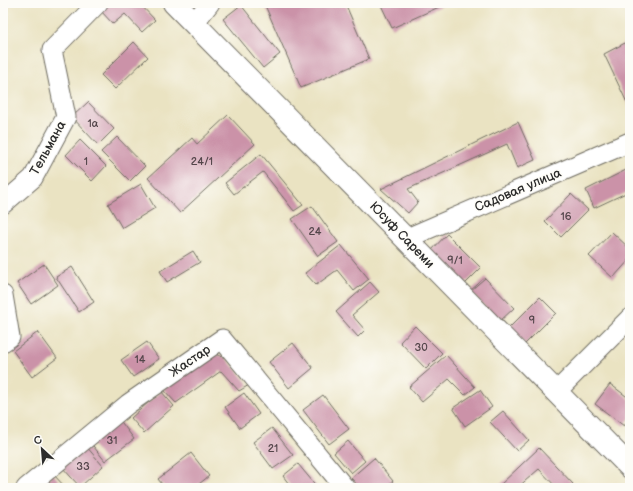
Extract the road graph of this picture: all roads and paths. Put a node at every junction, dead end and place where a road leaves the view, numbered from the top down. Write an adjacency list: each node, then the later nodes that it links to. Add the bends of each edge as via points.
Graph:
1 (98, 3): 6 (street, Тельмана, via 52,50 66,117 33,178)
2 (174, 3): 4 (main road, Юсуф Сареми)
3 (210, 3): 4 (street)
4 (194, 23): 7 (main road, Юсуф Сареми)
5 (630, 142): 7 (street, Садовая улица)
6 (3, 204)
7 (405, 238): 11 (main road, Юсуф Сареми)
8 (3, 295): 10 (street, via 10,337)
9 (630, 318): 11 (street)
10 (3, 342)
11 (556, 392): 12 (main road, Юсуф Сареми)
12 (630, 467)
13 (26, 488): 14 (street, Жастар, via 128,404 222,339)
14 (345, 488)

